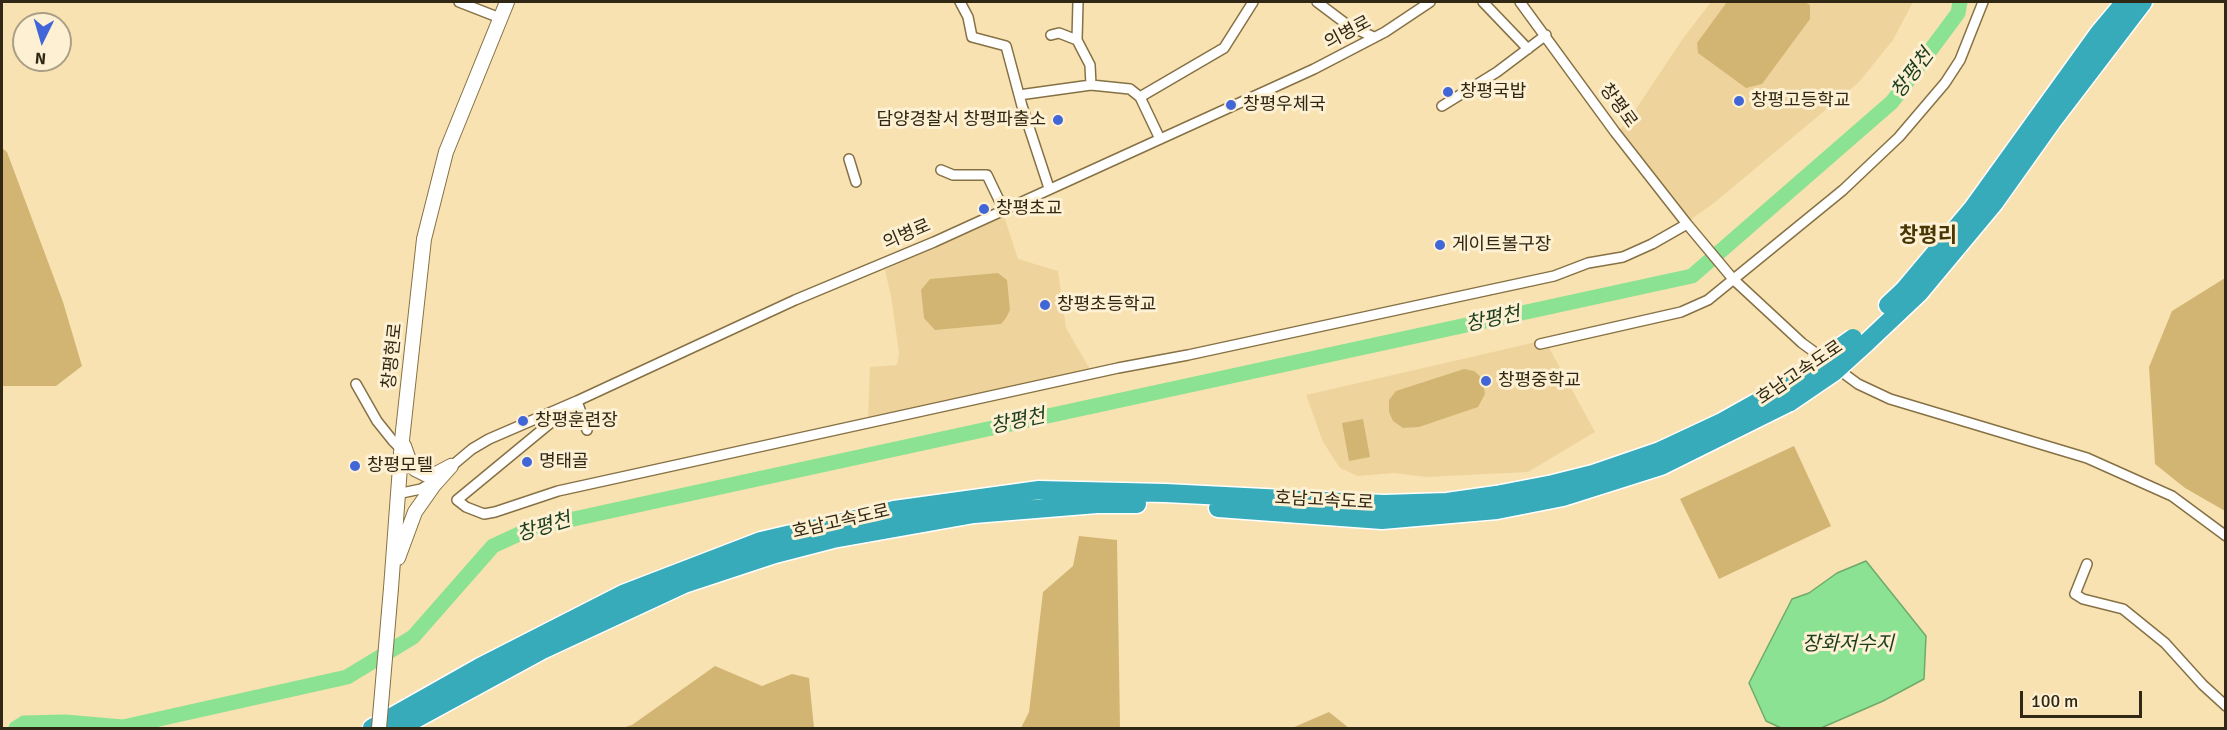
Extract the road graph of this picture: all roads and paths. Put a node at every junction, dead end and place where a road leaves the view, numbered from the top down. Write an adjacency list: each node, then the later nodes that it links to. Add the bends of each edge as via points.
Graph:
1 (459, 2): 13 (street)
2 (507, 2): 13 (main road, 창평현로)
3 (960, 2): 20 (street, via 972,37 1006,46)
4 (1078, 2): 17 (street)
5 (1253, 2): 21 (street, via 1224,48)
6 (1317, 2): 16 (street, via 1349,26)
7 (1430, 2): 16 (street, 의병로)
8 (1483, 2): 18 (street)
9 (1520, 2): 15 (street, 창평로)
10 (1983, 2): 30 (street, via 1960,60 1899,137 1843,190)
11 (2125, 2): 31 (highway, 호남고속도로, via 1974,208)
12 (2143, 2): 31 (highway, 호남고속도로, via 1994,203 1919,293)
13 (500, 18): 37 (main road, 창평현로, via 446,152 431,206)
14 (1051, 34): 17 (street)
15 (1546, 35): 18 (street); 29 (street, 창평로)
16 (1374, 38): 23 (street, 의병로)
17 (1077, 40): 19 (street, via 1090,65)
18 (1528, 49): 22 (street)
19 (1091, 85): 20 (street); 21 (street, via 1130,89)
20 (1019, 95): 27 (street)
21 (1140, 97): 23 (street)
22 (1442, 106)
23 (1160, 139): 27 (street, 의병로)
24 (849, 159): 26 (street)
25 (941, 170): 28 (street, via 952,175 987,175)
26 (856, 182)
27 (1049, 188): 28 (street, 의병로)
28 (1005, 208): 35 (street, 의병로)
29 (1689, 226): 30 (street, 창평로); 35 (street, via 1623,257 1588,262 1554,276 580,486 495,512 484,514 457,500)
30 (1733, 279): 32 (street, via 1708,300 1681,312); 41 (street, 창평로, via 1802,343 1858,384 1900,402 2087,458 2172,496)
31 (1859, 341): 34 (highway, 호남고속도로, bridge)
32 (1540, 344)
33 (356, 384): 38 (street, via 377,421)
34 (1785, 396): 45 (highway, 호남고속도로, via 1660,451 1563,482 1447,502 1384,504 1038,490 894,510 772,538 623,594 480,667); 47 (highway, 호남고속도로, via 1661,466 1563,497 1497,510 1382,520 1168,504 1097,504 974,514 833,539 684,584 542,650)
35 (577, 401): 36 (street); 39 (street, 의병로, via 489,439)
36 (587, 430)
37 (403, 434): 38 (main road, 창평현로); 39 (main road, via 405,453 415,469 432,476)
38 (401, 449): 40 (main road, 창평현로)
39 (451, 466): 40 (street, 의병로, via 421,489); 43 (main road, via 416,512)
40 (398, 494): 43 (main road, 창평현로)
41 (2226, 536)
42 (2087, 564): 44 (street, via 2074,594 2123,609 2165,643)
43 (391, 582): 46 (main road, 창평현로, bridge)
44 (2226, 706)
45 (372, 729)
46 (378, 729)
47 (399, 729)

